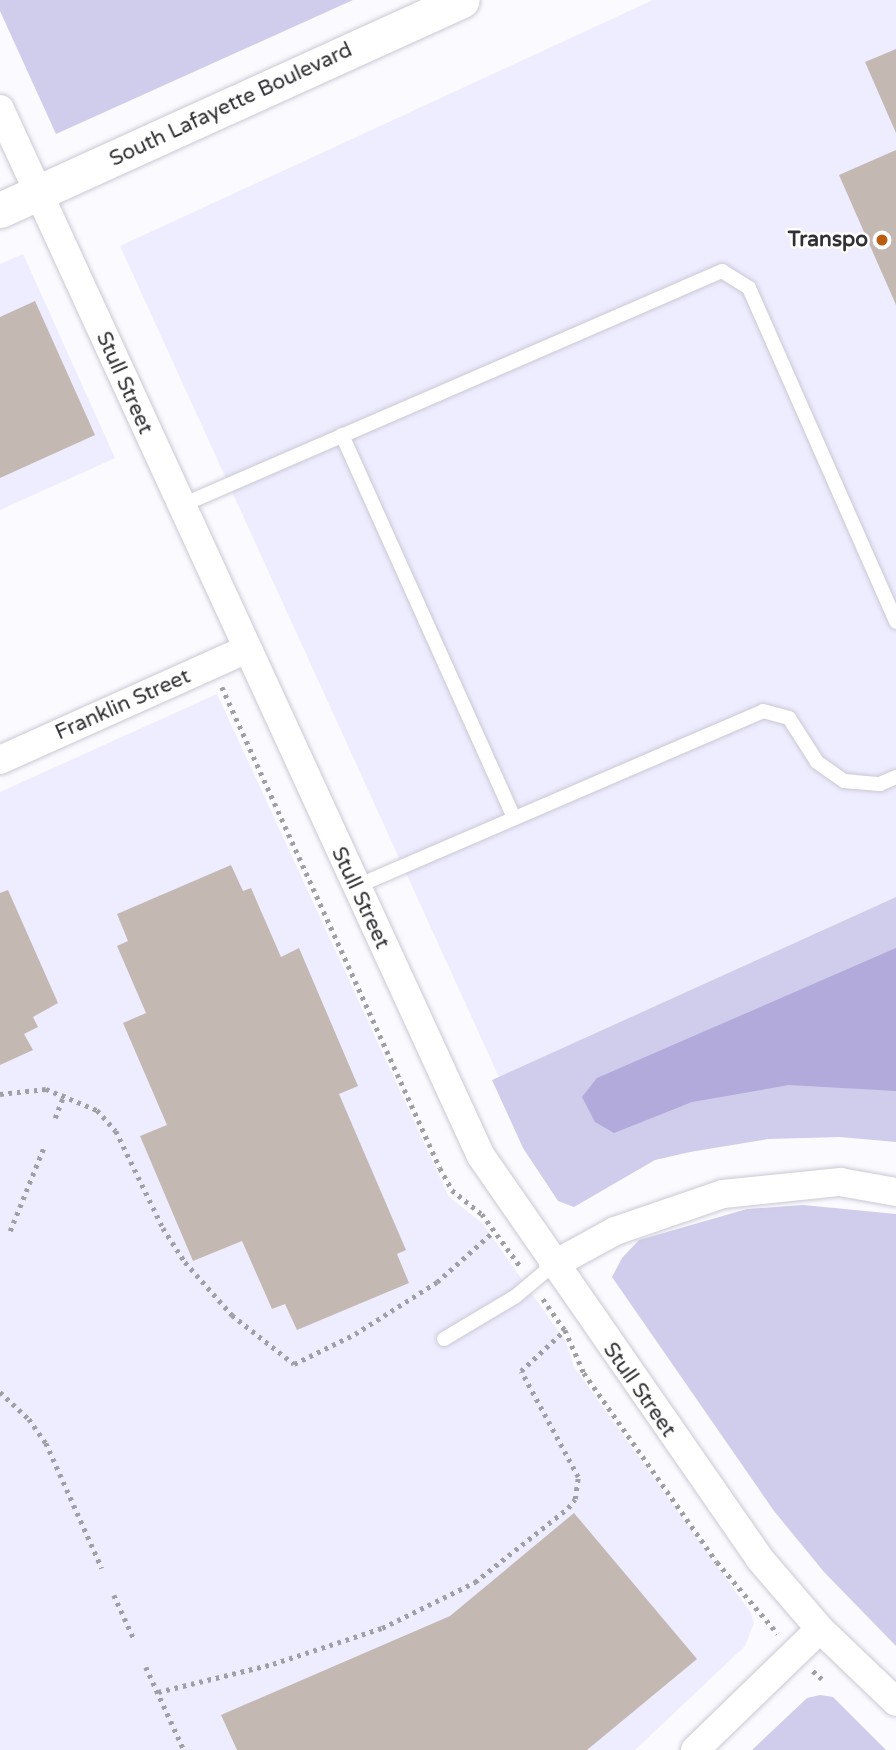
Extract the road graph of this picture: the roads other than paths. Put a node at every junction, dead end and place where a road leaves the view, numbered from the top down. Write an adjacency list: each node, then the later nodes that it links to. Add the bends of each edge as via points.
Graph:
1 (462, 0): 3 (street, South Lafayette Boulevard)
2 (0, 109): 3 (street, Stull Street)
3 (38, 194): 4 (street, South Lafayette Boulevard); 6 (street, Stull Street)
4 (0, 210)
5 (342, 435): 6 (lane); 7 (lane, via 722,271 748,288); 11 (lane)
6 (180, 506): 8 (street, Stull Street)
7 (896, 622)
8 (245, 650): 9 (street, Franklin Street); 12 (street, Stull Street)
9 (0, 760)
10 (896, 776): 11 (lane, via 880,784 845,781 817,762 789,718 763,711)
11 (514, 818): 12 (lane)
12 (355, 887): 14 (street, Stull Street, via 481,1156)
13 (896, 1192): 14 (street, via 840,1182 723,1194 615,1231)
14 (553, 1265): 15 (lane, via 516,1296); 16 (street, Stull Street, via 706,1486)
15 (444, 1339)
16 (820, 1629): 17 (street, Stull Street); 18 (street)
17 (896, 1702)
18 (695, 1750)

